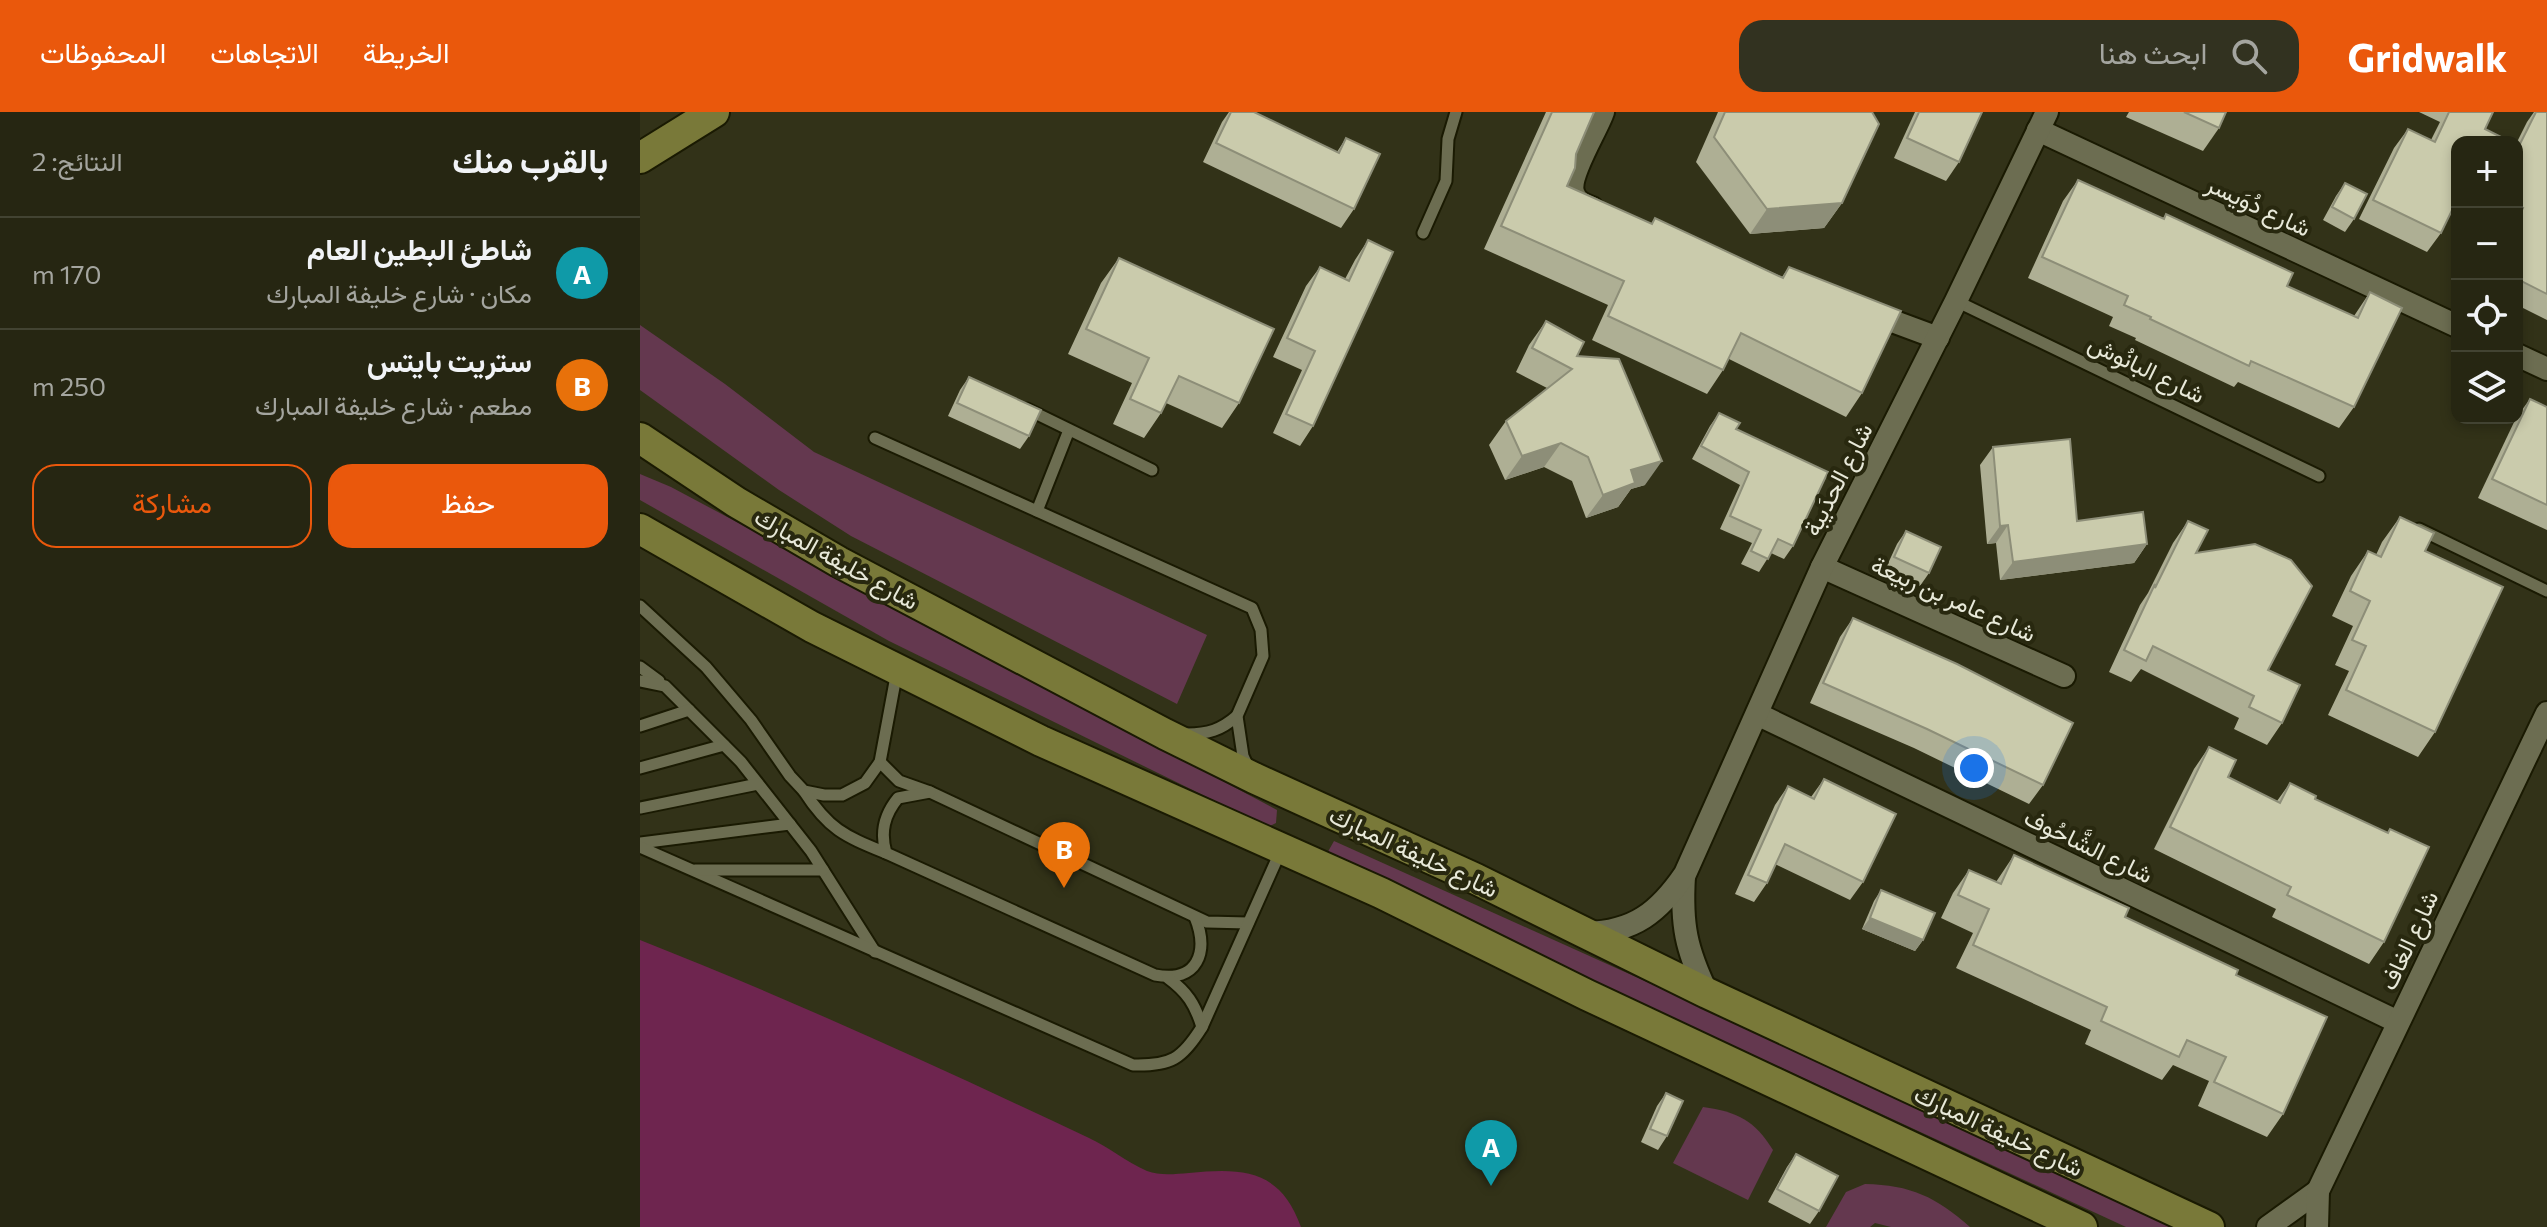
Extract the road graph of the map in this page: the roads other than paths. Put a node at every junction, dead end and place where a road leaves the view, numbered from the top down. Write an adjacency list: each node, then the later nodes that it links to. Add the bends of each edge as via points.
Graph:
1 (714, 112): 5 (street)
2 (1456, 112): 7 (lane, via 1448,139 1446,181)
3 (1603, 112): 6 (street, via 1572,190 1579,202)
4 (2042, 121): 8 (street, شارع الحدَيبة); 10 (street, شارع دُوَيسر)
5 (640, 158)
6 (1615, 217)
7 (1423, 233)
8 (1956, 301): 11 (street, شارع الحدَيبة); 19 (lane, شارع البانُوش)
9 (1850, 305): 11 (street)
10 (2451, 323)
11 (1938, 338): 23 (street, شارع الحدَيبة)
12 (2523, 358): 13 (street)
13 (2547, 369)
14 (1018, 405): 15 (lane)
15 (1069, 430): 18 (lane); 20 (lane)
16 (640, 438): 36 (street, شارع خليفة المبارك, via 839,562)
17 (875, 438): 20 (lane)
18 (1152, 470)
19 (2319, 476)
20 (1037, 511): 34 (lane, via 1252,608 1263,656)
21 (2414, 527): 24 (lane)
22 (640, 529): 27 (street)
23 (1822, 567): 28 (street, شارع عامر بن ربيعة); 33 (street, شارع الحدَيبة)
24 (2547, 591)
25 (640, 606): 42 (lane, via 706,667)
26 (640, 667): 30 (lane)
27 (897, 670): 38 (lane); 48 (street, via 1168,800)
28 (2064, 676)
29 (640, 681): 30 (lane)
30 (665, 686): 31 (lane)
31 (689, 710): 35 (lane); 37 (lane)
32 (2547, 713): 60 (street, شارع الغاف)
33 (1757, 714): 52 (street, شارع الحدَيبة); 60 (street, شارع الشَّاحُوف)
34 (1237, 716): 36 (lane, via 1204,734); 40 (lane, via 1243,756)
35 (640, 726)
36 (1165, 734): 40 (street, شارع خليفة المبارك)
37 (724, 745): 39 (lane); 41 (lane)
38 (880, 762): 42 (lane, via 865,783 842,795); 43 (lane, via 899,781)
39 (640, 768)
40 (1254, 778): 47 (street, شارع خليفة المبارك)
41 (758, 784): 44 (lane); 45 (lane)
42 (804, 791): 49 (lane, via 820,816 843,835)
43 (930, 792): 49 (lane, via 898,798 892,805 883,827); 54 (lane)
44 (640, 808)
45 (790, 824): 46 (lane); 51 (lane)
46 (640, 845): 50 (lane)
47 (1405, 847): 53 (street, via 1411,874 1399,889); 56 (street, شارع خليفة المبارك)
48 (1282, 848): 53 (street); 55 (lane)
49 (886, 853): 58 (lane)
50 (691, 870): 51 (lane); 57 (lane)
51 (823, 870): 57 (lane)
52 (1685, 874): 56 (street, شارع الحدَيبة, via 1646,917 1622,928); 59 (street, شارع الحدَيبة, via 1689,956)
53 (1381, 893): 63 (street)
54 (1195, 917): 55 (lane, via 1223,925); 58 (lane, via 1202,934 1200,956 1185,975)
55 (1248, 923): 61 (lane)
56 (1587, 933): 59 (street, شارع خليفة المبارك)
57 (875, 952): 61 (lane, via 1133,1065 1172,1061 1188,1050)
58 (1168, 978): 61 (lane, via 1187,992)
59 (1707, 993): 64 (street, شارع خليفة المبارك)
60 (2398, 1022): 62 (street, شارع الغاف)
61 (1202, 1027)
62 (2318, 1191): 65 (street, شارع الغاف); 66 (street, شارع الغاف)
63 (2082, 1227)
64 (2209, 1227)
65 (2268, 1227)
66 (2317, 1227)

